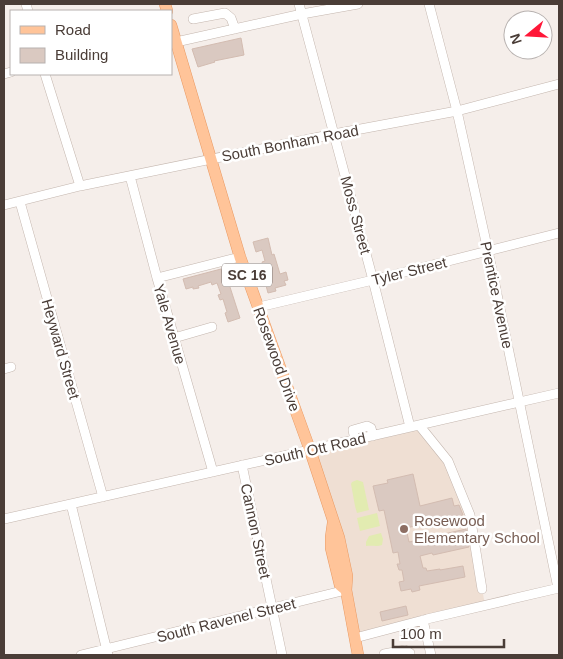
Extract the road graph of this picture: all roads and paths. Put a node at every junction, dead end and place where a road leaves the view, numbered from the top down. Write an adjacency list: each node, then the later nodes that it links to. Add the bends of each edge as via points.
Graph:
1 (299, 4): 4 (street, Moss Street)
2 (358, 4): 4 (street)
3 (428, 4): 11 (street, Prentice Avenue)
4 (302, 14): 7 (street); 12 (street, Moss Street)
5 (192, 20): 7 (street, via 225,13)
6 (172, 28): 8 (main road, Rosewood Drive / SC 16)
7 (235, 29): 8 (street)
8 (176, 42): 13 (main road, Rosewood Drive / SC 16)
9 (45, 75): 15 (street)
10 (559, 84): 11 (street, South Bonham Road)
11 (457, 111): 12 (street, South Bonham Road); 19 (street, Prentice Avenue)
12 (334, 134): 13 (street, South Bonham Road); 22 (street, Moss Street)
13 (212, 159): 14 (street, South Bonham Road); 20 (main road, Rosewood Drive / SC 16)
14 (130, 176): 15 (street, South Bonham Road); 21 (street, Yale Avenue)
15 (80, 186): 16 (street, South Bonham Road)
16 (20, 202): 17 (street, South Bonham Road); 32 (street, Heyward Street)
17 (4, 205)
18 (559, 233): 19 (street, Tyler Street)
19 (488, 251): 22 (street, Tyler Street); 27 (street, Prentice Avenue)
20 (240, 257): 21 (street); 23 (main road, Rosewood Drive / SC 16)
21 (157, 278): 25 (street, Yale Avenue)
22 (373, 280): 23 (street, Tyler Street); 28 (street, Moss Street)
23 (259, 307): 29 (main road, Rosewood Drive / SC 16)
24 (212, 327): 25 (street)
25 (174, 338): 31 (street, Yale Avenue)
26 (559, 393): 27 (street, South Ott Road)
27 (518, 403): 28 (street, South Ott Road); 35 (street, Prentice Avenue)
28 (414, 426): 29 (street, South Ott Road); 37 (street, via 448,460 470,515)
29 (310, 450): 30 (street, South Ott Road); 36 (main road, Rosewood Drive / SC 16, via 334,521 331,548 340,585)
30 (242, 465): 31 (street, South Ott Road); 38 (street, Cannon Street)
31 (213, 472): 32 (street, South Ott Road)
32 (102, 497): 33 (street, South Ott Road)
33 (71, 504): 34 (street, South Ott Road); 41 (street)
34 (4, 518)
35 (559, 588): 39 (street)
36 (346, 590): 38 (street, South Ravenel Street); 40 (main road, Rosewood Drive / SC 16)
37 (482, 590)
38 (272, 608): 41 (street, South Ravenel Street); 44 (street, Cannon Street)
39 (423, 620): 40 (street); 47 (street)
40 (355, 638): 45 (main road, Rosewood Drive / SC 16)
41 (108, 652): 43 (street, South Ravenel Street)
42 (384, 654): 46 (street, via 405,650)
43 (81, 655)
44 (282, 655)
45 (358, 655)
46 (410, 655)
47 (431, 655)

